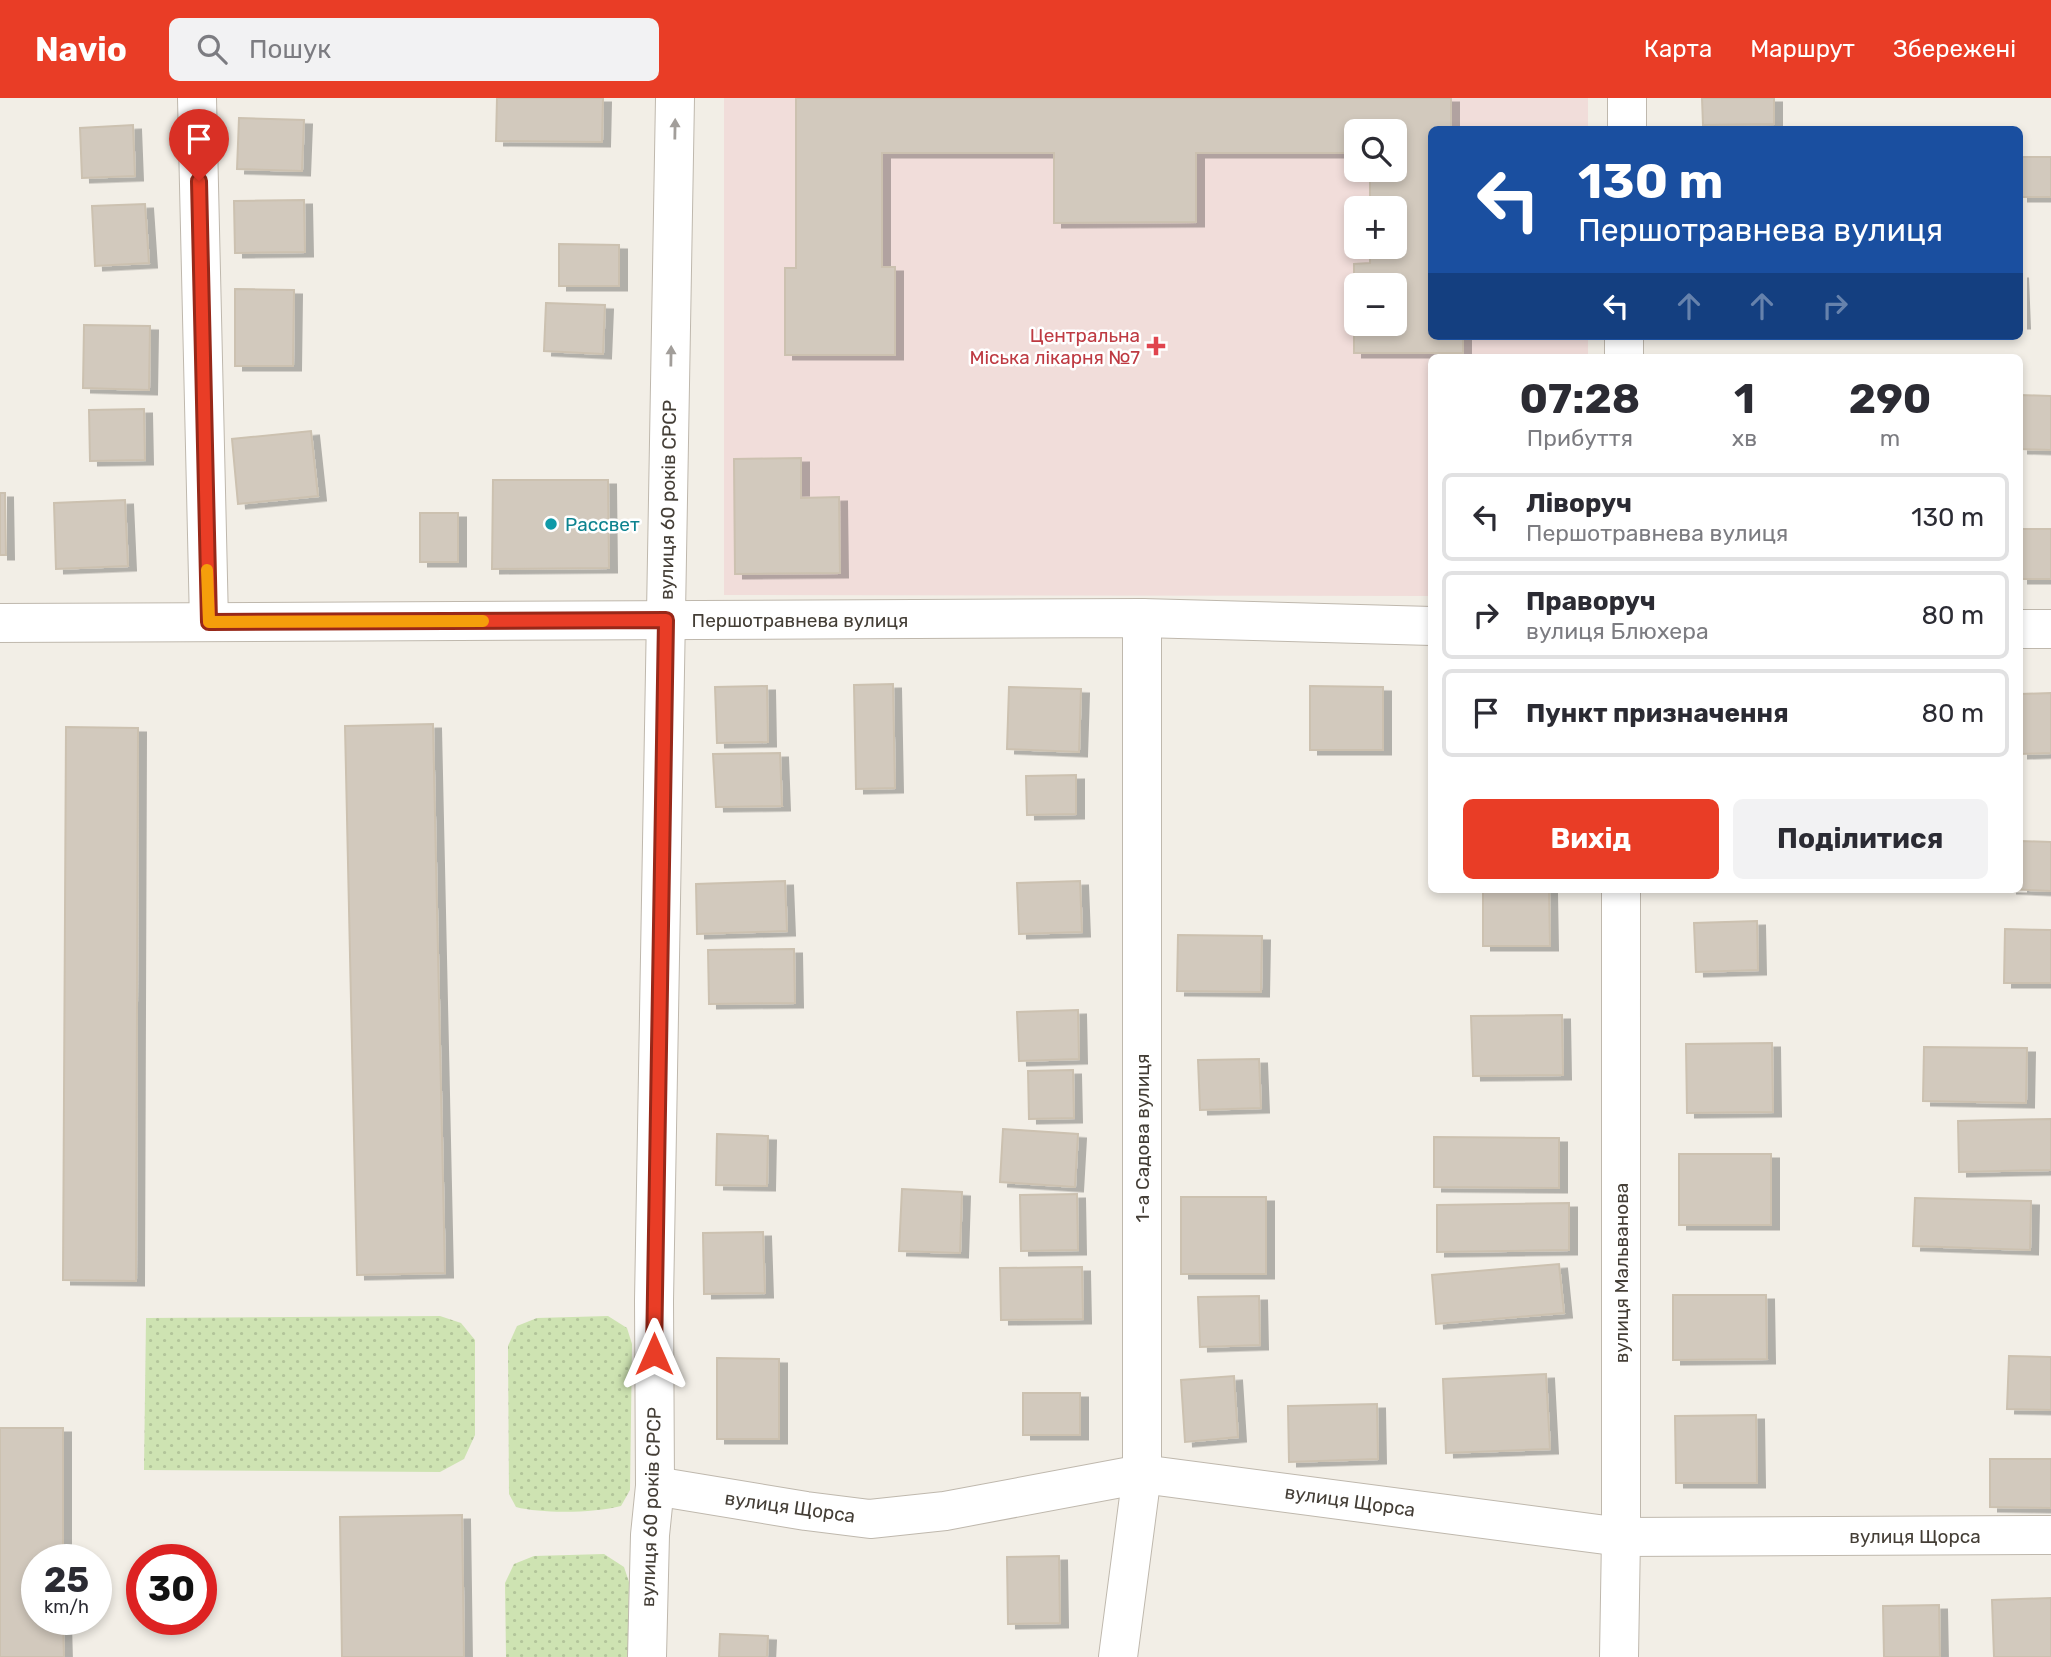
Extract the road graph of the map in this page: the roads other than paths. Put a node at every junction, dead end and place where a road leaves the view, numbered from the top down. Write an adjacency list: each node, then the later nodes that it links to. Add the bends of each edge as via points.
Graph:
1 (197, 98): 7 (street)
2 (676, 98): 6 (street, вулиця 60 років СРСР, one-way to 2)
3 (1627, 98): 4 (street)
4 (1627, 126)
5 (1142, 618): 6 (street, Першотравнева вулиця); 9 (street, Першотравнева вулиця); 13 (street, 1-а Садова вулиця)
6 (666, 620): 7 (street, Першотравнева вулиця); 14 (street, вулиця 60 років СРСР)
7 (209, 622): 8 (street, Першотравнева вулиця)
8 (0, 623)
9 (1428, 626)
10 (2023, 629): 11 (street)
11 (2051, 629)
12 (1620, 893): 16 (street, вулиця Мальванова)
13 (1142, 1474): 14 (street, вулиця Щорса, via 945,1511 870,1519); 16 (street, вулиця Щорса); 18 (street, 1-а Садова вулиця)
14 (655, 1486): 17 (street, вулиця 60 років СРСР, via 649,1535)
15 (2051, 1535): 16 (street, вулиця Щорса)
16 (1621, 1537): 19 (street, вулиця Мальванова)
17 (647, 1657)
18 (1118, 1657)
19 (1619, 1657)

